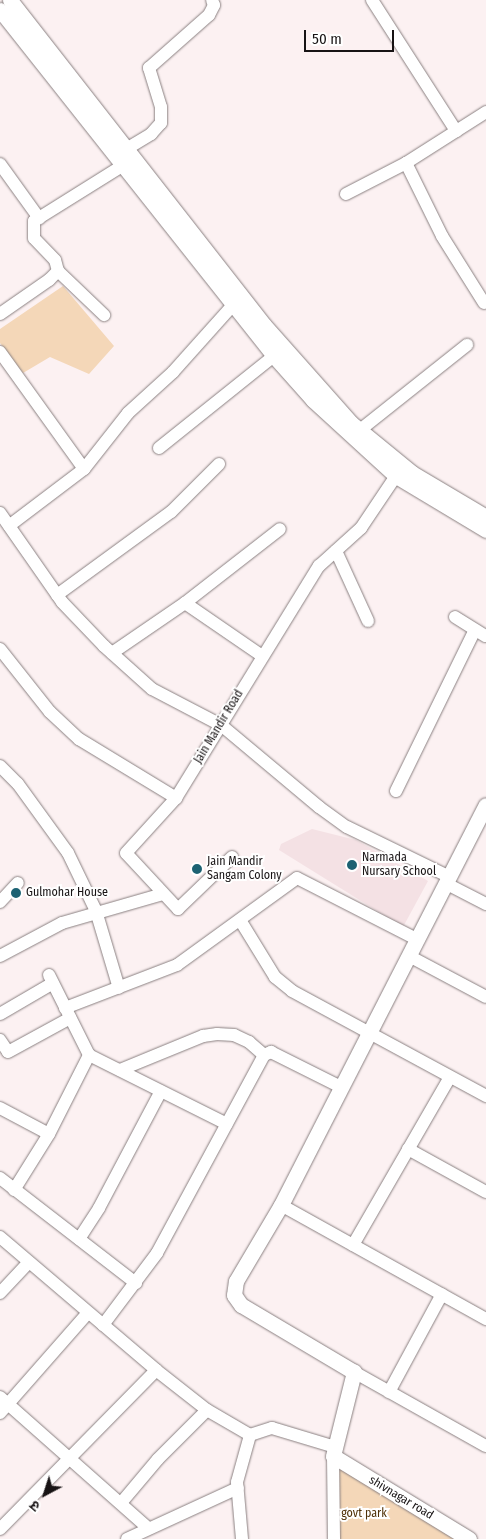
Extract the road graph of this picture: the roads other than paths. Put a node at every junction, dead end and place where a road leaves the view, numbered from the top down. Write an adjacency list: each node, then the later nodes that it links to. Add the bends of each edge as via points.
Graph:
1 (10, 0): 7 (street)
2 (212, 0): 7 (street, via 214,5 209,15 150,68 161,107 161,123)
3 (378, 2): 6 (street)
4 (0, 10): 7 (street)
5 (486, 112): 6 (street)
6 (456, 131): 8 (street)
7 (121, 157): 11 (street); 14 (street); 20 (street, via 264,325)
8 (406, 163): 10 (street); 13 (street, via 442,236)
9 (0, 164): 11 (street)
10 (346, 194)
11 (39, 218): 12 (street, via 32,227 34,238 55,260)
12 (58, 271): 15 (street); 16 (street)
13 (484, 303)
14 (233, 305): 19 (street); 23 (street, via 173,372 128,413)
15 (0, 314)
16 (104, 315)
17 (467, 345): 20 (street)
18 (0, 352): 23 (street)
19 (274, 356): 21 (street); 24 (street, via 353,440)
20 (360, 430): 25 (street, via 412,472)
21 (159, 448)
22 (219, 464): 30 (street, via 171,512)
23 (84, 469): 26 (street)
24 (396, 476): 28 (street); 29 (street, Jain Mandir Road, via 361,528)
25 (486, 517)
26 (3, 519): 30 (street)
27 (280, 529): 31 (street)
28 (486, 530)
29 (336, 551): 33 (street); 37 (street, Jain Mandir Road, via 319,566)
30 (57, 595): 36 (street)
31 (185, 603): 36 (street); 37 (street)
32 (455, 617): 34 (street)
33 (368, 621)
34 (481, 633): 40 (street)
35 (0, 649): 41 (street, via 50,712 79,739)
36 (112, 653): 38 (street, via 152,689)
37 (262, 656): 38 (street, Jain Mandir Road)
38 (221, 725): 41 (street, Jain Mandir Road); 44 (street, via 319,808 347,827)
39 (0, 766): 49 (street, via 18,784 68,853)
40 (396, 791)
41 (176, 798): 46 (street, Jain Mandir Road, via 126,853)
42 (486, 805): 44 (street)
43 (232, 857): 46 (street, Jain Mandir Road, via 178,909)
44 (449, 881): 48 (street); 51 (street)
45 (18, 883): 47 (street)
46 (163, 894): 49 (street)
47 (0, 902)
48 (486, 904)
49 (96, 911): 52 (street, via 43,932); 54 (street)
50 (240, 920): 51 (street, via 297,878); 54 (street, via 177,965); 58 (street, via 275,977 292,991)
51 (418, 940): 53 (street)
52 (0, 956)
53 (409, 956): 55 (street); 58 (street)
54 (119, 988): 56 (street)
55 (486, 997)
56 (68, 1013): 57 (street, via 51,979); 59 (street, via 8,1052); 60 (street)
57 (0, 1014)
58 (368, 1034): 63 (street); 64 (street)
59 (0, 1040)
60 (89, 1054): 62 (street); 69 (street)
61 (264, 1055): 62 (street, via 234,1035 217,1034 203,1036); 64 (street, via 270,1052); 68 (street)
62 (120, 1070): 65 (street)
63 (450, 1077): 66 (street); 70 (street)
64 (341, 1087): 74 (street)
65 (161, 1091): 68 (street); 76 (street)
66 (486, 1096)
67 (0, 1108): 69 (street)
68 (227, 1124): 79 (street, via 157,1253)
69 (49, 1134): 72 (street)
70 (408, 1149): 73 (street); 77 (street)
71 (0, 1178): 72 (street)
72 (14, 1190): 76 (street)
73 (486, 1192)
74 (281, 1204): 77 (street); 86 (street, via 236,1281 234,1295 241,1305)
75 (0, 1238): 78 (street)
76 (79, 1239): 79 (street)
77 (353, 1245): 81 (street)
78 (29, 1262): 80 (street); 82 (street)
79 (136, 1283): 84 (street)
80 (0, 1292)
81 (442, 1294): 83 (street); 87 (street)
82 (88, 1313): 84 (street); 88 (street)
83 (486, 1319)
84 (103, 1325): 85 (street)
85 (156, 1370): 89 (street); 93 (street)
86 (354, 1372): 87 (street); 92 (street)
87 (389, 1392): 91 (street)
88 (2, 1405): 93 (street)
89 (207, 1410): 90 (street); 95 (street, via 158,1459)
90 (250, 1435): 92 (street, via 272,1428); 94 (street)
91 (486, 1446)
92 (334, 1452): 100 (street); 101 (street, shivnagar road)
93 (70, 1457): 95 (street); 96 (street)
94 (238, 1488): 97 (street); 99 (street)
95 (121, 1503): 97 (street)
96 (0, 1529)
97 (152, 1531): 98 (street)
98 (127, 1539)
99 (242, 1539)
100 (334, 1539)
101 (469, 1539)

